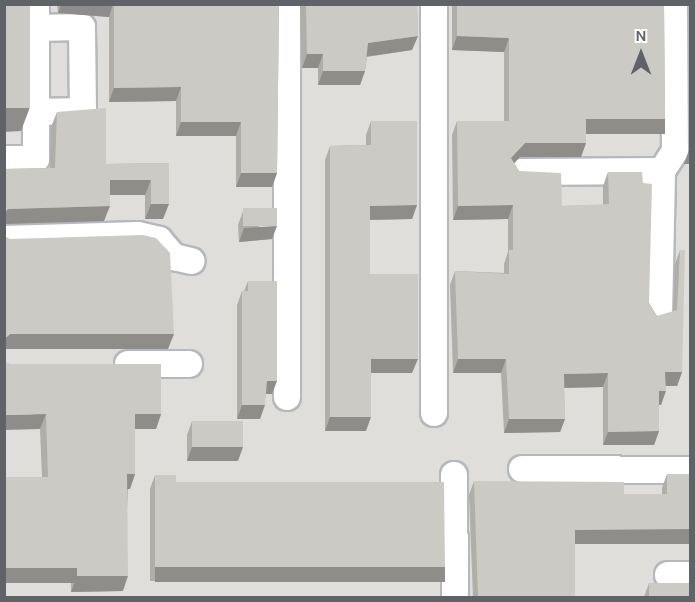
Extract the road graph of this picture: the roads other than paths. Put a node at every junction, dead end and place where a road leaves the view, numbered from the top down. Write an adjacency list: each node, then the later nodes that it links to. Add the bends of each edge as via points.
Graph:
1 (287, 4): 14 (lane)
2 (434, 4): 15 (lane)
3 (674, 4): 7 (lane, via 675,151)
4 (36, 16): 5 (lane); 5 (lane, via 81,27 83,111)
5 (36, 112): 6 (lane, via 36,159)
6 (4, 159)
7 (662, 171): 8 (lane); 11 (lane)
8 (521, 172)
9 (4, 239): 10 (lane, via 138,235 159,240 174,257)
10 (192, 261)
11 (659, 317)
12 (97, 364): 13 (lane)
13 (189, 364)
14 (287, 397)
15 (434, 413)
16 (522, 469): 17 (lane)
17 (690, 470)
18 (454, 474): 19 (lane)
19 (455, 597)

